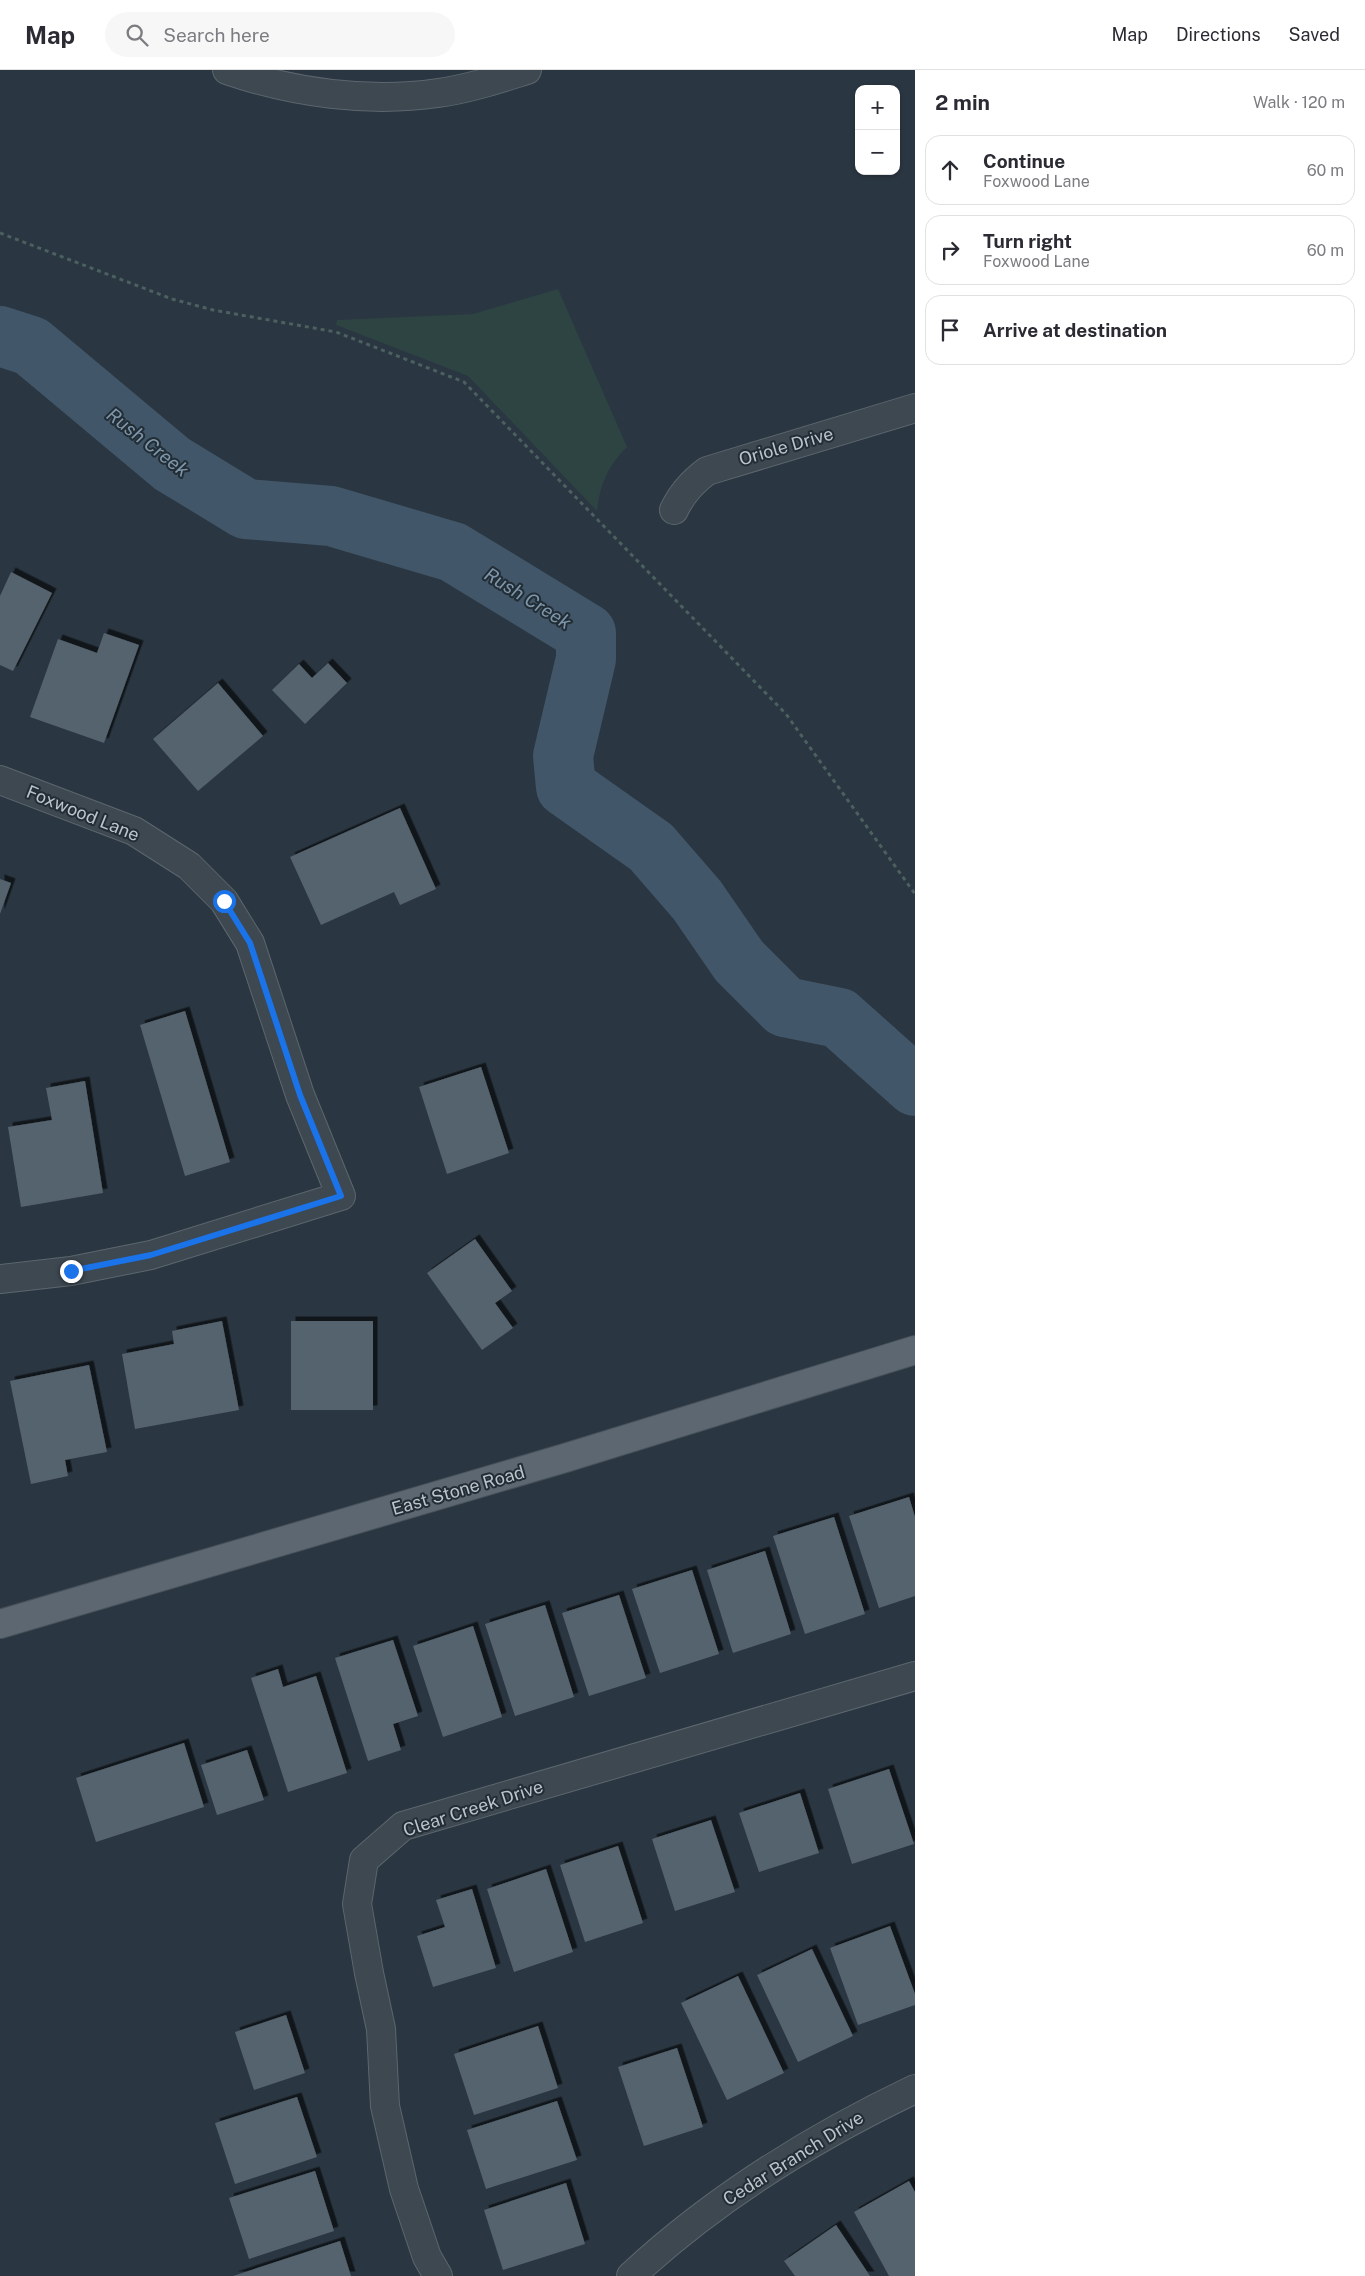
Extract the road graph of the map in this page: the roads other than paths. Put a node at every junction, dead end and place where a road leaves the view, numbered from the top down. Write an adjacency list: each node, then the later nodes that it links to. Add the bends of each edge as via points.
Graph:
1 (227, 70): 2 (street, via 342,95 393,97 439,93)
2 (527, 70)
3 (915, 408): 4 (street, Oriole Drive, via 707,471 692,482)
4 (674, 510)
5 (0, 780): 6 (street, Foxwood Lane, via 134,831 189,866 224,901 250,943 300,1095 341,1196 151,1255 71,1271)
6 (0, 1279)
7 (915, 1350): 8 (main road, East Stone Road, via 565,1458)
8 (0, 1624)
9 (915, 1676): 11 (street, Clear Creek Drive, via 403,1826 364,1860 357,1904 381,2029 385,2106 404,2188 427,2257)
10 (915, 2089): 12 (street, Cedar Branch Drive, via 852,2119 734,2191)
11 (438, 2276)
12 (631, 2276)

